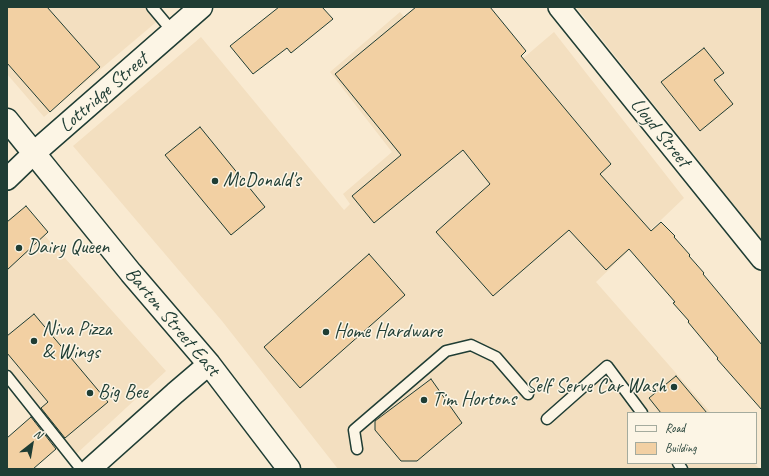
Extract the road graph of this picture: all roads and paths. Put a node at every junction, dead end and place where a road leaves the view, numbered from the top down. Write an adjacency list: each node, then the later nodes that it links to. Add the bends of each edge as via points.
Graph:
1 (152, 7): 4 (lane)
2 (201, 7): 4 (main road, Lottridge Street)
3 (559, 7): 8 (street, Lloyd Street)
4 (173, 32): 6 (main road, Lottridge Street)
5 (7, 120): 6 (main road, Barton Street East)
6 (34, 153): 7 (street, Lottridge Street); 9 (main road, Barton Street East, via 130,273)
7 (7, 179)
8 (762, 259)
9 (209, 364): 16 (street); 17 (main road, Barton Street East)
10 (7, 376): 15 (lane)
11 (528, 394): 14 (lane, via 496,357 471,345 446,351 354,430)
12 (641, 412): 13 (lane, via 607,366)
13 (547, 419)
14 (357, 449)
15 (81, 469)
16 (90, 469)
17 (289, 469)

